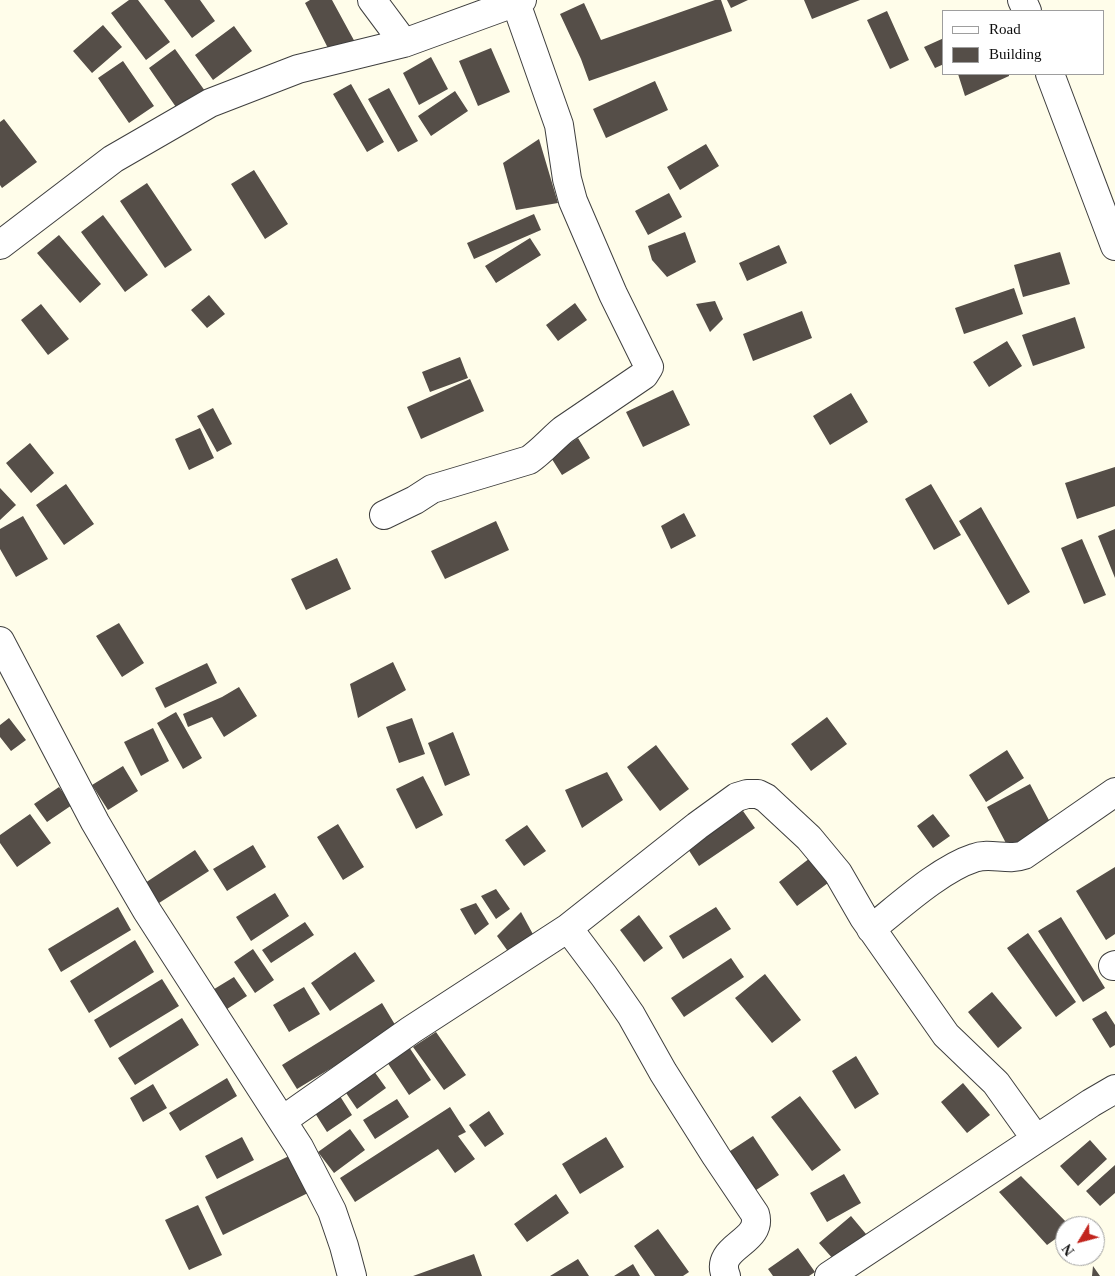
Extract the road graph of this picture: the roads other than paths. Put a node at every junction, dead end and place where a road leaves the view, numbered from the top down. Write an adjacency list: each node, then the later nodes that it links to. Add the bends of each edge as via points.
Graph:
1 (372, 0): 3 (street)
2 (519, 1): 3 (street); 7 (street, via 559,125 573,201 648,367 644,375 562,430 529,460 432,489)
3 (404, 43): 5 (street, via 298,69 210,104 113,159)
4 (1050, 75): 6 (street)
5 (0, 245)
6 (1115, 246)
7 (384, 515)
8 (0, 641): 13 (street, via 143,903)
9 (1115, 792): 11 (street, via 1024,854 1017,857 976,857 963,862)
10 (568, 928): 11 (street, via 737,797 758,794 809,838 838,873); 13 (street, via 411,1030); 16 (street, via 631,1016 754,1214 756,1228 726,1259 723,1266)
11 (871, 929): 14 (street, via 946,1035 996,1083)
12 (1115, 1090): 14 (street)
13 (283, 1120): 15 (street, via 332,1211)
14 (1036, 1139): 17 (street)
15 (352, 1276)
16 (726, 1276)
17 (829, 1276)

